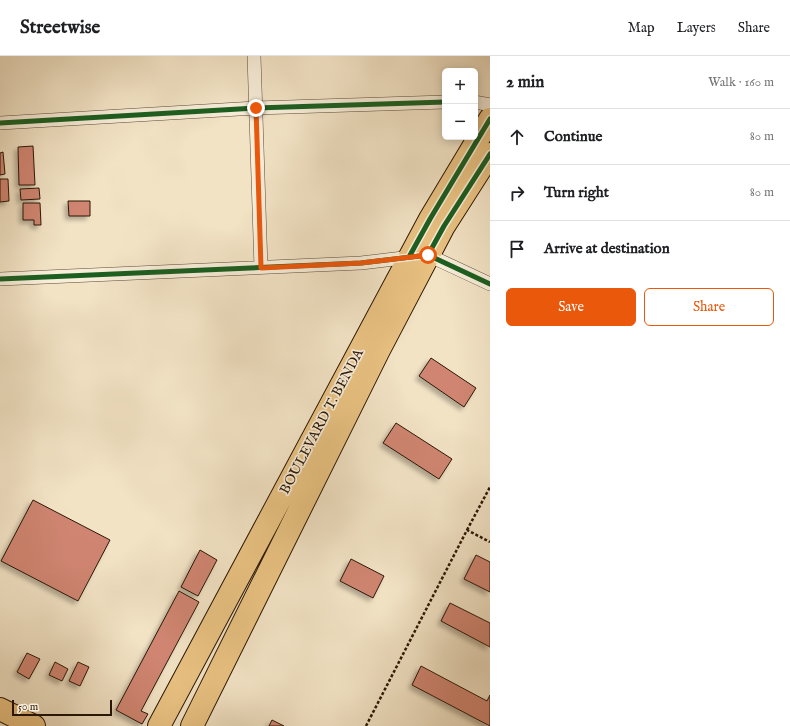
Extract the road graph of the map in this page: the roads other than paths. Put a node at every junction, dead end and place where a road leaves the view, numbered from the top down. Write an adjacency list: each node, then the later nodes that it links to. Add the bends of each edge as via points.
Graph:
1 (254, 56): 5 (street)
2 (442, 102): 5 (street)
3 (478, 103): 4 (street)
4 (490, 105)
5 (256, 108): 7 (street); 10 (street)
6 (490, 119): 9 (highway, BOULEVARD T. BENDA, via 430,219)
7 (0, 123)
8 (490, 154): 9 (highway, BOULEVARD T. BENDA, via 444,226)
9 (418, 256): 10 (street, via 361,263); 12 (street); 15 (highway, BOULEVARD T. BENDA); 16 (highway, BOULEVARD T. BENDA, via 348,410)
10 (261, 268): 11 (street)
11 (0, 279)
12 (490, 284)
13 (0, 709): 14 (highway)
14 (34, 726)
15 (159, 726)
16 (192, 726)

